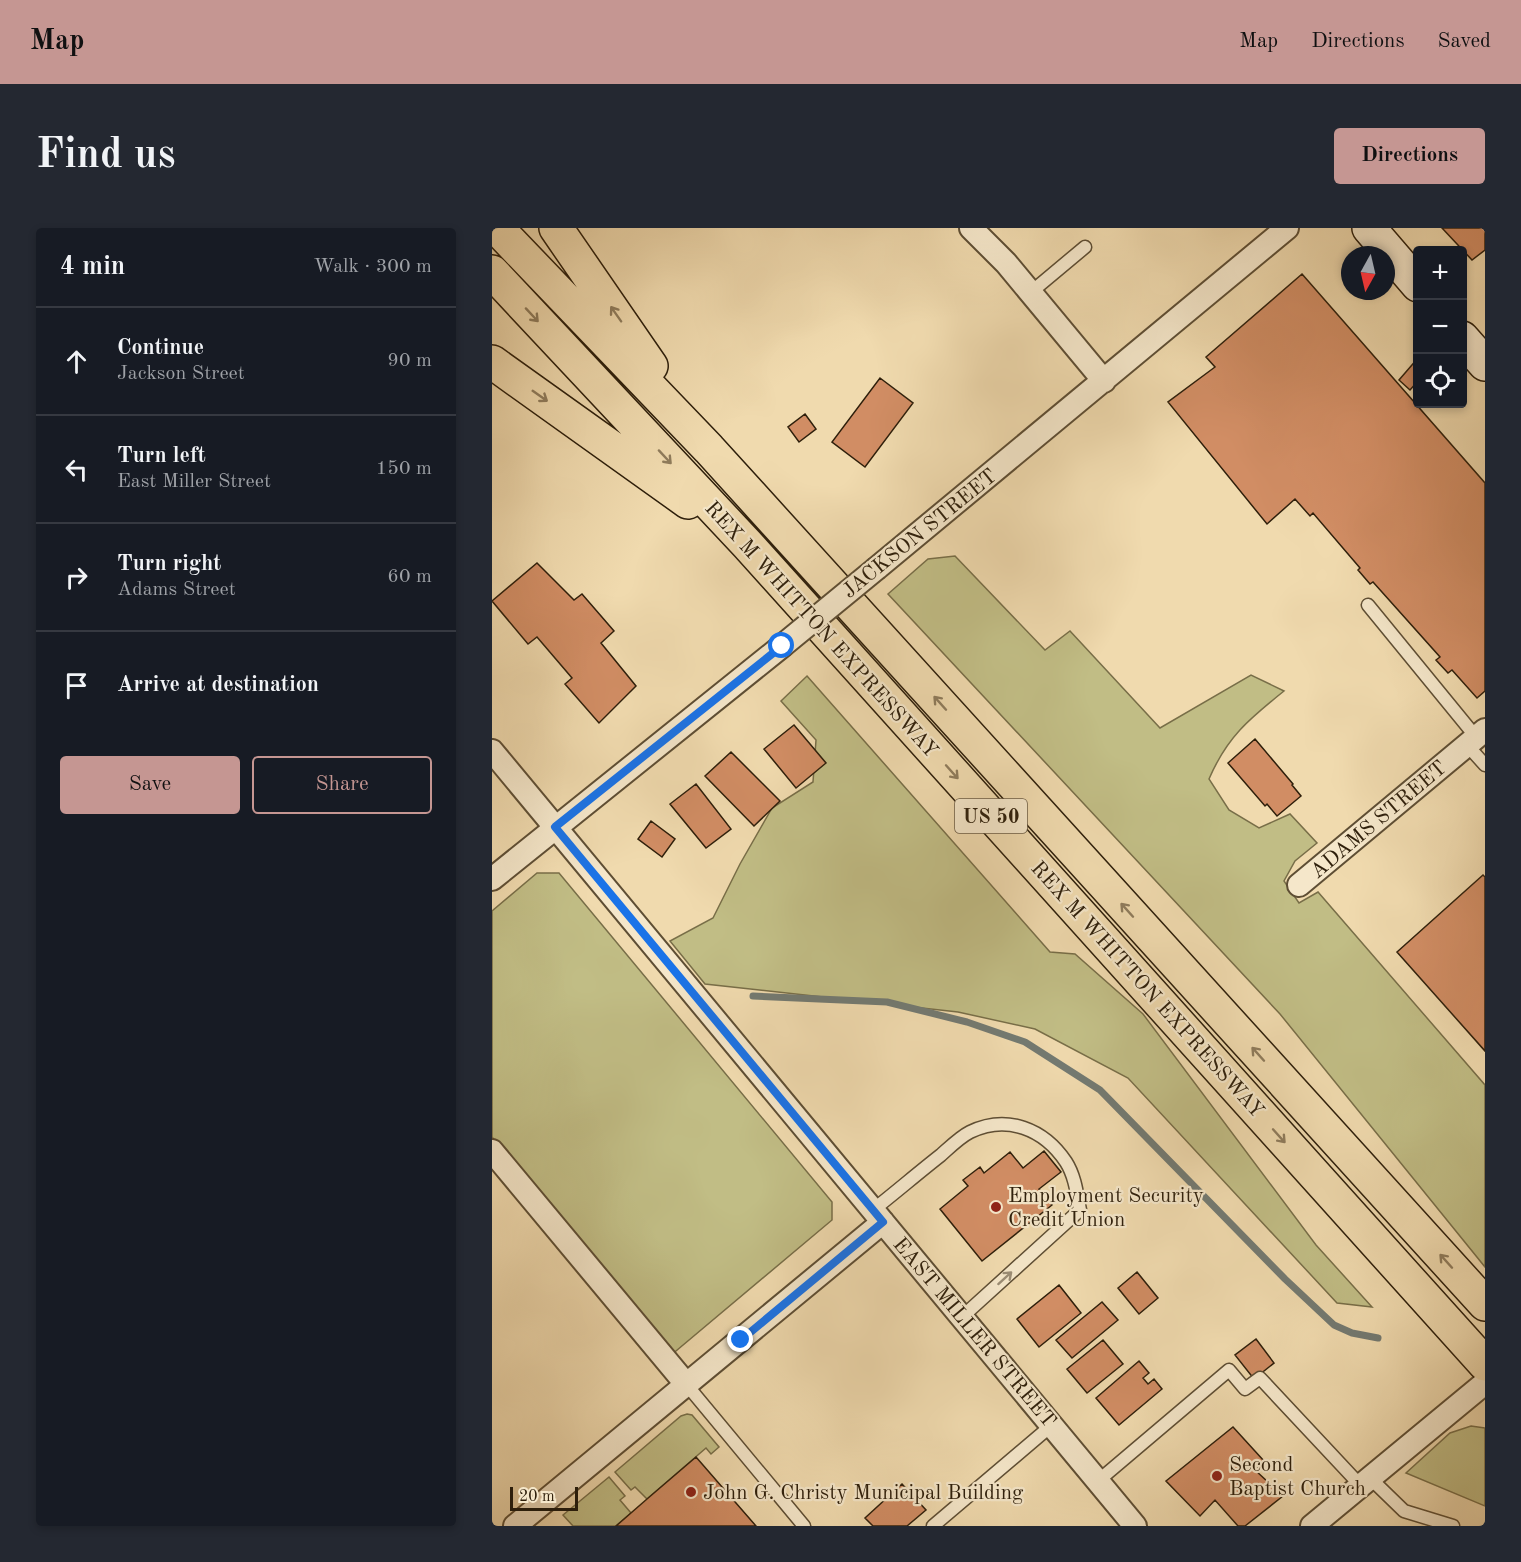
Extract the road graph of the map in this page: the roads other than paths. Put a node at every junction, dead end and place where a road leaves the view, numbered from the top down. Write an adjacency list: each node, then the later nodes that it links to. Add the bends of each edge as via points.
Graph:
1 (497, 228): 14 (highway, REX M WHITTON EXPRESSWAY / US 50)
2 (556, 228): 14 (highway, one-way to 2)
3 (971, 228): 9 (street)
4 (1287, 228): 13 (street, JACKSON STREET)
5 (1369, 228): 8 (main road)
6 (1085, 247): 9 (lane)
7 (492, 272): 15 (highway, REX M WHITTON EXPRESSWAY / US 50, one-way to 15)
8 (1413, 279)
9 (1030, 292): 13 (street)
10 (1467, 344): 12 (main road)
11 (492, 362): 15 (highway, one-way to 15)
12 (1485, 364)
13 (1104, 381): 20 (street, JACKSON STREET, bridge)
14 (709, 449): 25 (highway, REX M WHITTON EXPRESSWAY / US 50, one-way to 14)
15 (747, 544): 27 (highway, REX M WHITTON EXPRESSWAY / US 50, one-way to 27)
16 (1368, 605): 17 (lane)
17 (1476, 738): 19 (lane); 22 (street, ADAMS STREET)
18 (492, 751): 20 (street, EAST MILLER STREET)
19 (1485, 765)
20 (555, 827): 21 (street, JACKSON STREET); 24 (street, EAST MILLER STREET)
21 (492, 879)
22 (1299, 885)
23 (492, 1151): 29 (street)
24 (878, 1216): 26 (street, EAST MILLER STREET); 26 (lane, one-way to 24, via 1080,1210 1067,1163 1054,1147 1034,1130 1018,1125 995,1124 969,1132); 29 (street)
25 (1485, 1304)
26 (962, 1317): 30 (street, EAST MILLER STREET)
27 (1485, 1364)
28 (1485, 1383): 32 (street)
29 (686, 1384): 33 (street); 34 (lane)
30 (1052, 1425): 31 (street, EAST MILLER STREET); 35 (lane)
31 (1098, 1481): 32 (lane, via 1229,1370 1245,1389 1260,1378); 36 (street, EAST MILLER STREET)
32 (1365, 1482): 37 (street); 38 (lane, via 1404,1511)
33 (515, 1526)
34 (804, 1526)
35 (933, 1526)
36 (1135, 1526)
37 (1312, 1526)
38 (1453, 1526)

